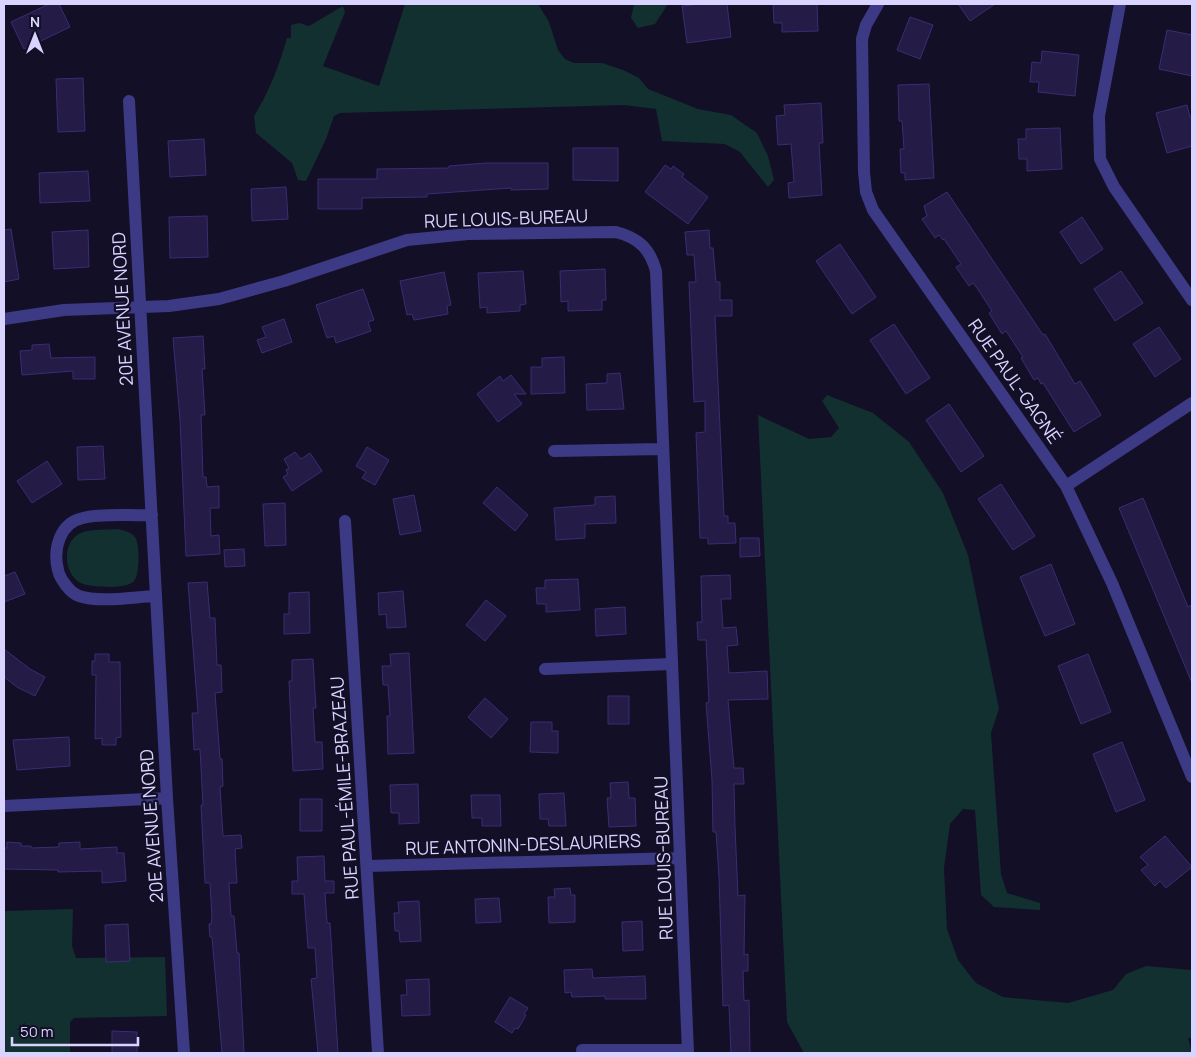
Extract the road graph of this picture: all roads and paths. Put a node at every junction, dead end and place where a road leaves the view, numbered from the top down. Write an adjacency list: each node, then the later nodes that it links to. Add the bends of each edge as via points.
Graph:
1 (878, 4): 10 (street, RUE PAUL-GAGNÉ, via 862,39 864,172 870,201 882,226)
2 (1120, 4): 4 (street, via 1099,116 1100,159 1114,187)
3 (129, 101): 5 (street, 20E AVENUE NORD)
4 (1192, 300)
5 (140, 307): 6 (street, RUE LOUIS-BUREAU, via 64,310); 8 (street, RUE LOUIS-BUREAU, via 195,303 249,291 407,240 468,234 616,232 631,236 643,244 656,271); 11 (street, 20E AVENUE NORD)
6 (4, 319)
7 (1192, 403): 10 (street)
8 (662, 448): 9 (street); 14 (street, RUE LOUIS-BUREAU)
9 (554, 451)
10 (1066, 486): 16 (street, RUE PAUL-GAGNÉ, via 1112,583)
11 (152, 514): 13 (street, 20E AVENUE NORD); 13 (street, via 82,518 68,526 58,540 55,558 66,586 77,596)
12 (345, 521): 20 (street, RUE PAUL-ÉMILE-BRAZEAU)
13 (155, 596): 17 (street, 20E AVENUE NORD)
14 (671, 664): 15 (street); 19 (street, RUE LOUIS-BUREAU)
15 (545, 670)
16 (1192, 777)
17 (167, 798): 18 (street); 23 (street, 20E AVENUE NORD)
18 (4, 806)
19 (680, 858): 20 (street, RUE ANTONIN-DESLAURIERS); 22 (street, RUE LOUIS-BUREAU)
20 (367, 866): 24 (street, RUE PAUL-ÉMILE-BRAZEAU)
21 (582, 1050): 22 (street, RUE LOUIS-BUREAU)
22 (688, 1052)
23 (184, 1053)
24 (378, 1053)

